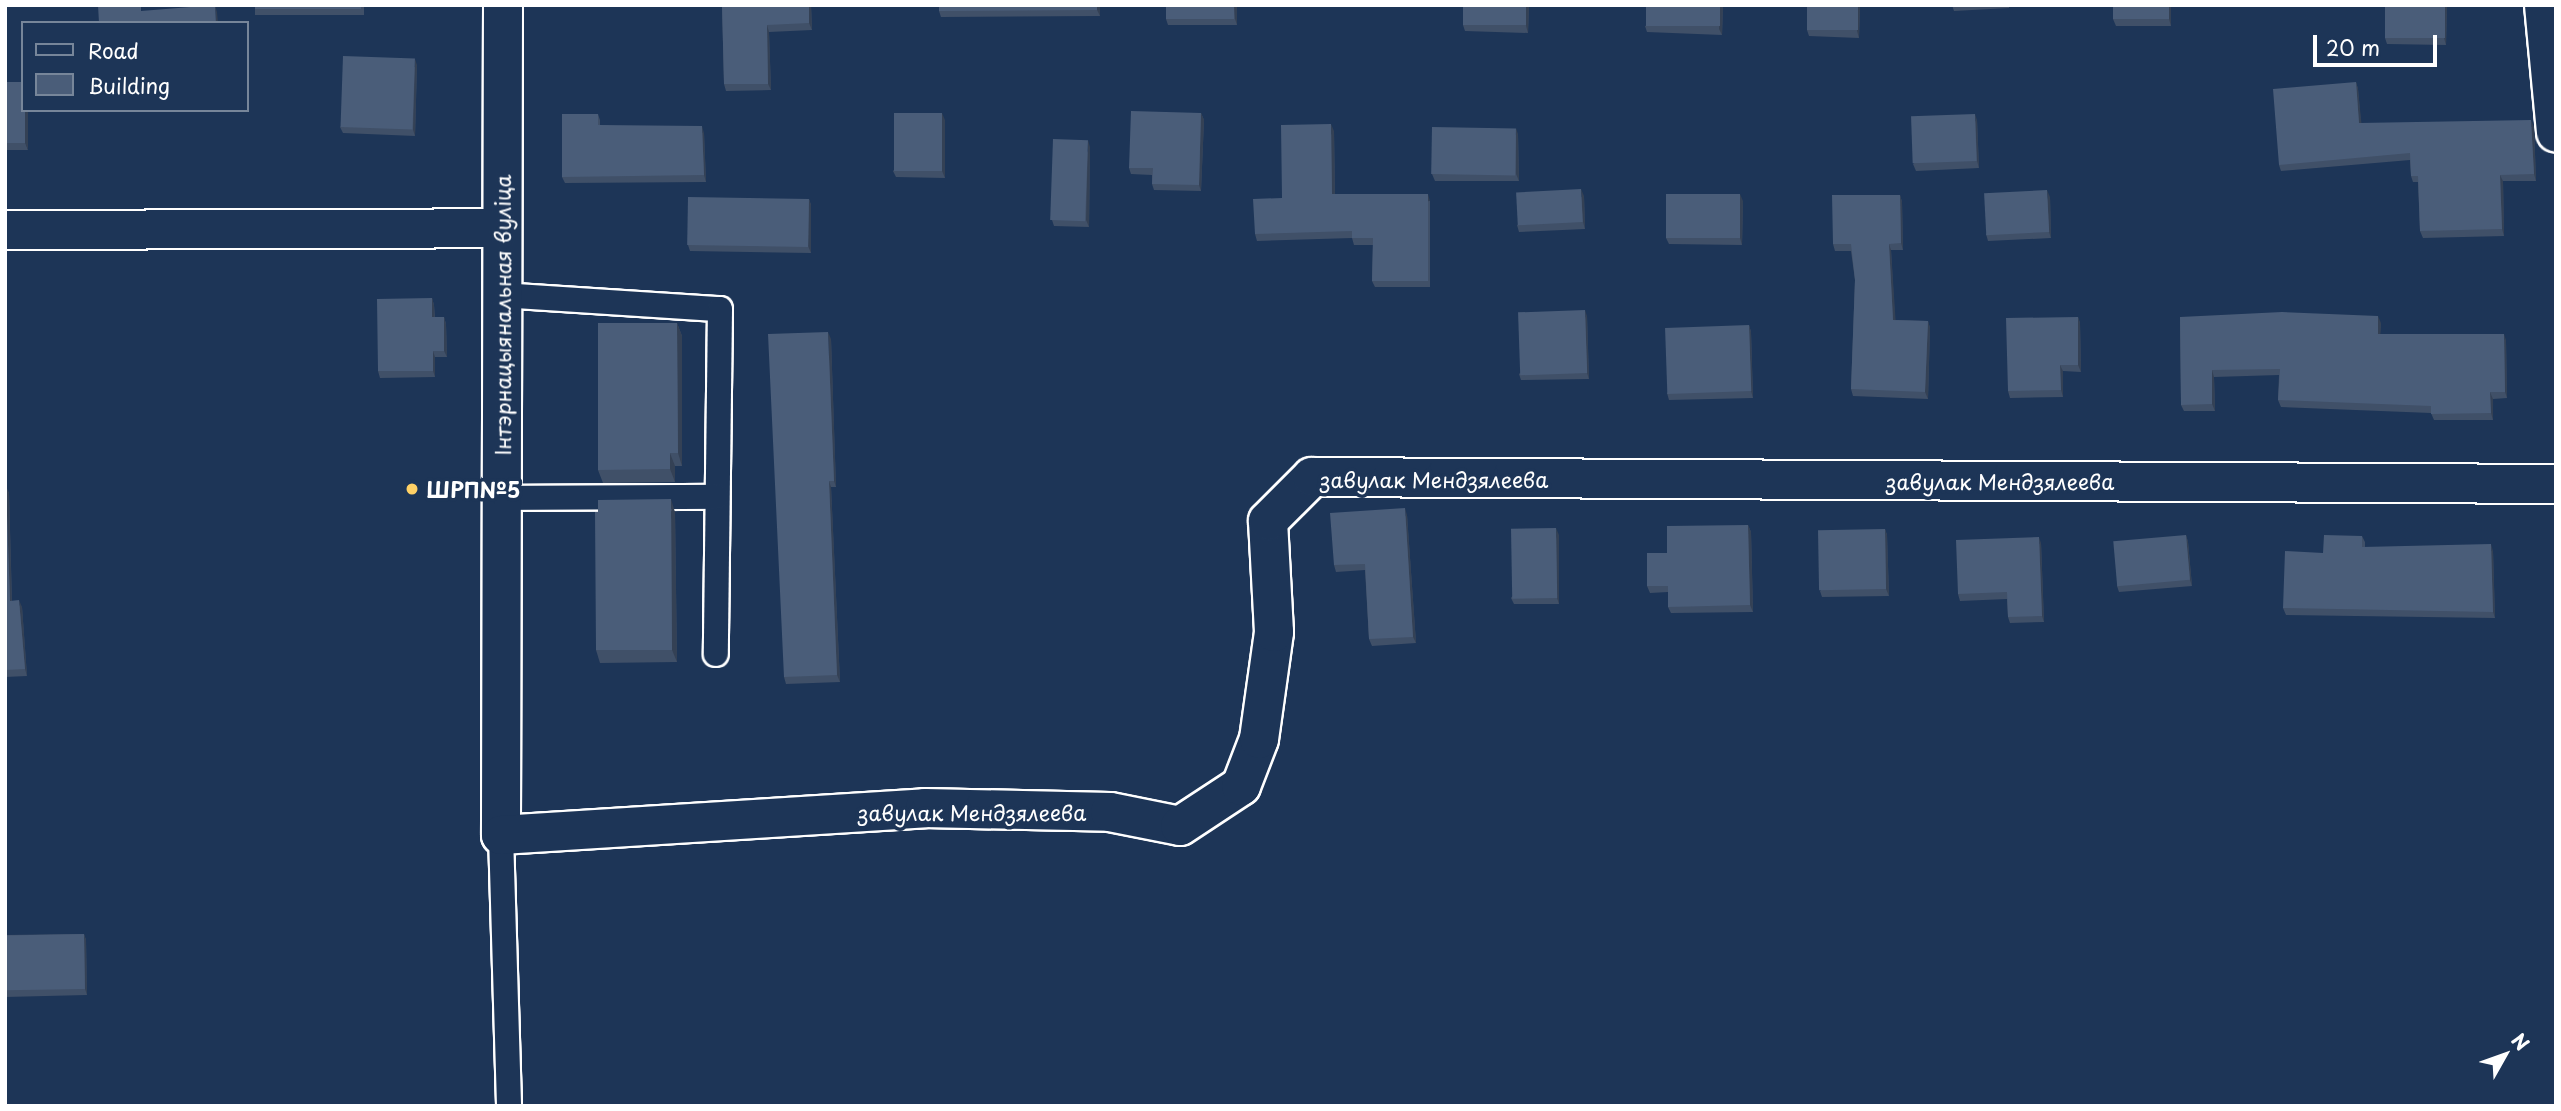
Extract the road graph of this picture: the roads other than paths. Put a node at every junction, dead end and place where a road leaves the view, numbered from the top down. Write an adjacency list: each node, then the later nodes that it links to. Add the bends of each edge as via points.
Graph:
1 (503, 5): 4 (street, Інтэрнацыянальная вуліца)
2 (2544, 5): 3 (street)
3 (2556, 132)
4 (502, 228): 5 (street); 6 (street, Інтэрнацыянальная вуліца)
5 (5, 230)
6 (501, 295): 8 (lane, via 720,309); 9 (street, Інтэрнацыянальная вуліца)
7 (2556, 484): 11 (street, завулак Мендзялеева, via 1312,477 1268,521 1274,632 1259,739 1241,786 1180,826 1110,812 925,808)
8 (717, 497): 9 (lane); 10 (lane)
9 (502, 498): 11 (street, Інтэрнацыянальная вуліца)
10 (716, 654)
11 (501, 835): 12 (lane)
12 (509, 1106)

